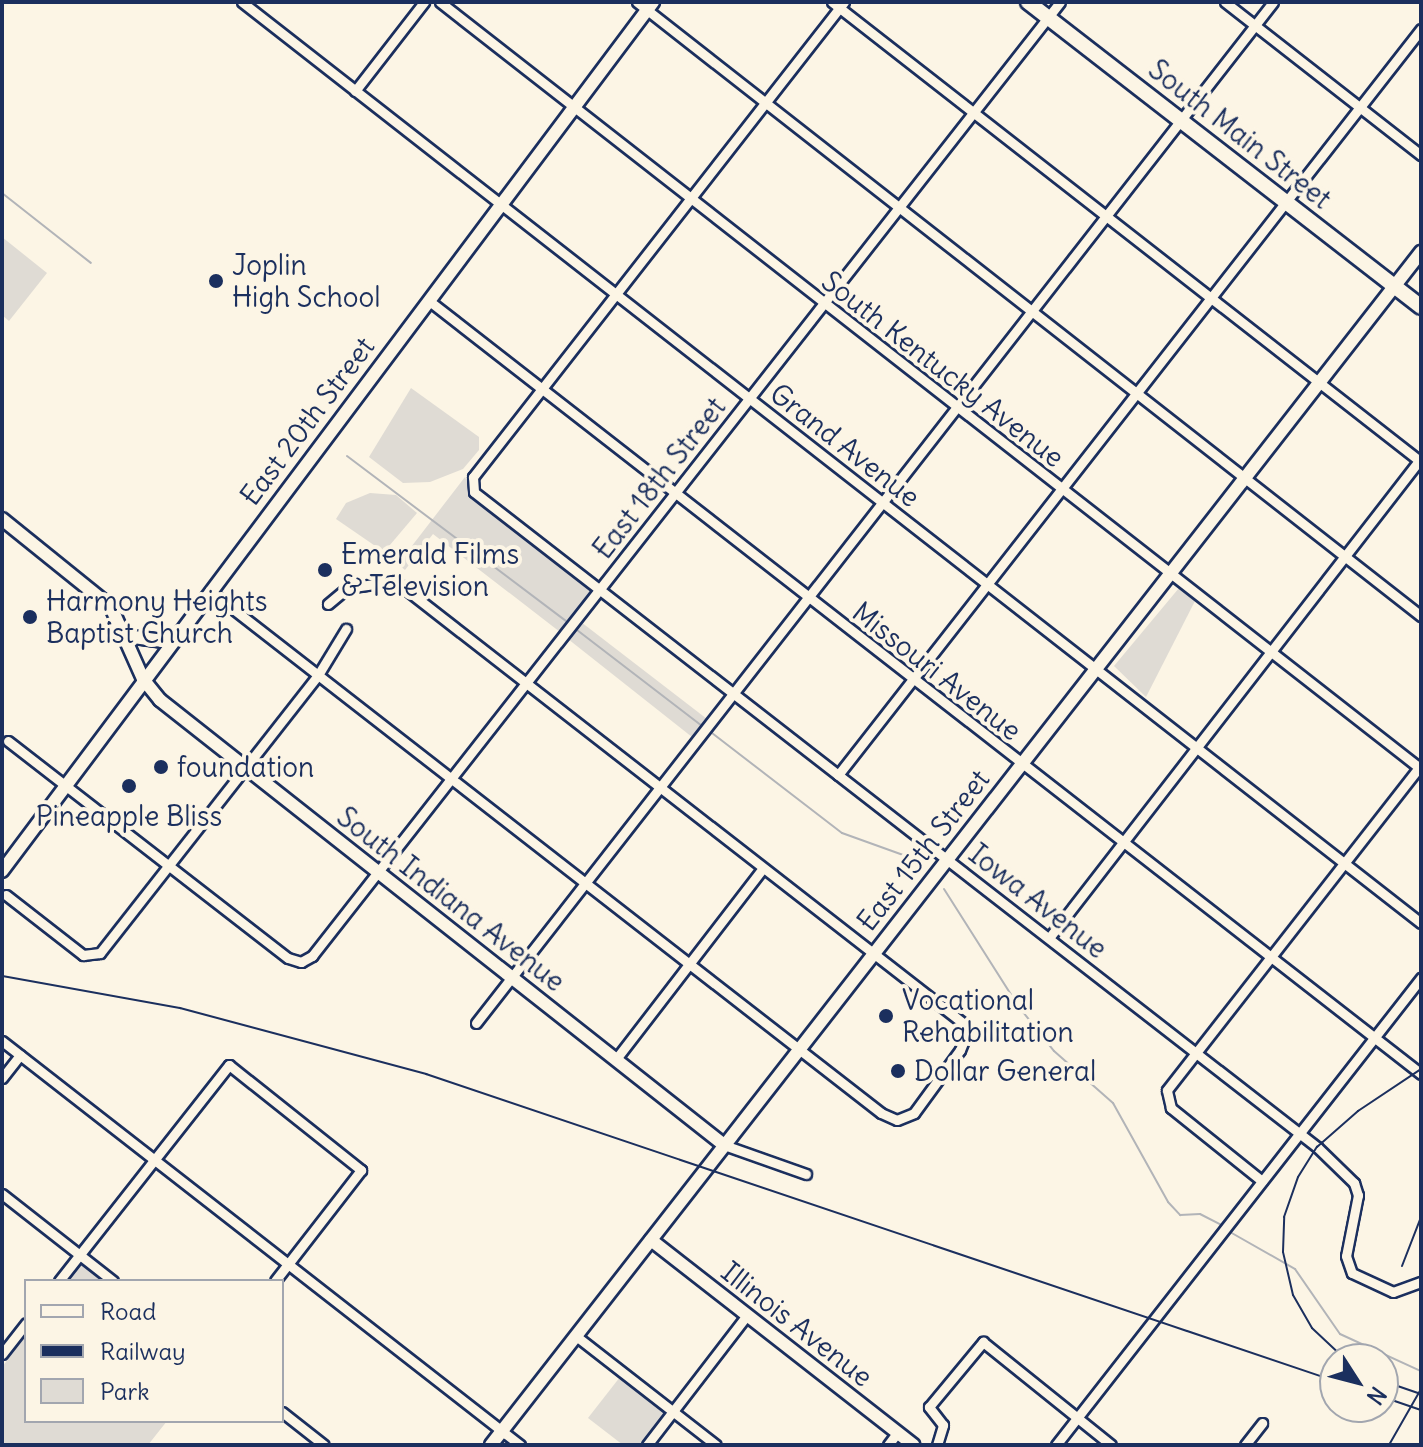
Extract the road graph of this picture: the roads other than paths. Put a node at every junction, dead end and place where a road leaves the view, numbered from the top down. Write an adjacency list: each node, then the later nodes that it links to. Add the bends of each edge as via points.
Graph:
1 (242, 2): 13 (street, Grand Avenue)
2 (424, 2): 13 (street)
3 (440, 2): 15 (street, South Kentucky Avenue)
4 (1028, 2): 10 (main road, South Main Street)
5 (1060, 2): 10 (street, East 18th Street)
6 (1225, 2): 11 (street)
7 (1273, 2): 11 (street)
8 (839, 4): 14 (street); 17 (street)
9 (646, 5): 14 (street); 15 (main road, East 20th Street)
10 (1048, 17): 17 (street, East 18th Street); 18 (main road, South Main Street)
11 (1255, 25): 16 (street); 18 (street)
12 (1421, 29): 16 (street)
13 (355, 91): 21 (street, Grand Avenue)
14 (766, 103): 20 (street); 23 (street)
15 (574, 106): 20 (street, South Kentucky Avenue); 21 (main road, East 20th Street)
16 (1360, 107): 19 (street); 22 (street)
17 (974, 113): 23 (street, East 18th Street); 24 (street)
18 (1180, 121): 22 (main road, South Main Street); 24 (street)
19 (1421, 155)
20 (690, 199): 27 (street); 30 (street, South Kentucky Avenue)
21 (500, 203): 27 (street, Grand Avenue); 29 (main road, East 20th Street)
22 (1285, 203): 26 (main road, South Main Street); 28 (street)
23 (900, 208): 30 (street, East 18th Street); 32 (street)
24 (1107, 216): 28 (street); 32 (street)
25 (1421, 252): 26 (main road, East 15th Street)
26 (1395, 286): 31 (main road, South Main Street); 33 (main road, East 15th Street)
27 (617, 293): 34 (street); 36 (street, Grand Avenue)
28 (1211, 298): 33 (street); 35 (street)
29 (428, 300): 34 (street, Missouri Avenue); 48 (main road, East 20th Street)
30 (824, 303): 36 (street, East 18th Street); 37 (street, South Kentucky Avenue)
31 (1421, 307)
32 (1032, 312): 35 (street); 37 (street)
33 (1320, 383): 38 (street); 39 (main road, East 15th Street)
34 (542, 389): 41 (street, Missouri Avenue); 47 (street, Iowa Avenue, via 471,484 474,492)
35 (1137, 393): 39 (street); 40 (street)
36 (750, 397): 41 (street, East 18th Street); 42 (street, Grand Avenue)
37 (958, 408): 40 (street, South Kentucky Avenue); 42 (street)
38 (1420, 460): 44 (street)
39 (1245, 478): 44 (street); 45 (main road, East 15th Street)
40 (1062, 489): 45 (street, South Kentucky Avenue); 46 (street)
41 (675, 494): 47 (street, East 18th Street); 49 (street, Missouri Avenue)
42 (884, 503): 46 (street, Grand Avenue); 49 (street)
43 (2, 519): 53 (main road, South Indiana Avenue, via 100,595)
44 (1345, 556): 51 (street); 55 (street)
45 (1170, 574): 55 (street, South Kentucky Avenue); 56 (main road, East 15th Street)
46 (987, 583): 56 (street, Grand Avenue); 59 (street)
47 (601, 588): 60 (street, East 18th Street); 61 (street, Iowa Avenue)
48 (210, 591): 54 (main road, East 20th Street); 57 (street)
49 (809, 599): 59 (street, Missouri Avenue); 61 (street)
50 (328, 604): 60 (street, via 347,588 395,581)
51 (1421, 616)
52 (346, 629): 57 (street)
53 (126, 636): 54 (main road); 58 (main road, South Indiana Avenue)
54 (171, 642): 58 (main road, East 20th Street)
55 (1270, 651): 63 (street); 66 (street, South Kentucky Avenue)
56 (1096, 667): 63 (street, Grand Avenue); 64 (main road, East 15th Street)
57 (318, 675): 65 (street); 68 (street)
58 (143, 679): 65 (main road, South Indiana Avenue, via 160,700); 69 (main road, East 20th Street)
59 (913, 680): 64 (street, Missouri Avenue); 67 (street)
60 (526, 684): 68 (street, East 18th Street); 70 (street)
61 (734, 694): 67 (street, Iowa Avenue); 70 (street)
62 (8, 741): 69 (street)
63 (1196, 746): 71 (street); 73 (street, Grand Avenue)
64 (1021, 764): 71 (street, Missouri Avenue); 72 (main road, East 15th Street)
65 (244, 767): 74 (street); 77 (main road, South Indiana Avenue)
66 (1420, 767): 73 (street)
67 (838, 775): 72 (street, Iowa Avenue)
68 (452, 779): 77 (street, East 18th Street); 78 (street)
69 (63, 784): 74 (street); 76 (main road, East 20th Street)
70 (660, 788): 75 (street); 78 (street)
71 (1121, 842): 81 (street); 83 (street, Missouri Avenue)
72 (947, 859): 81 (street, Iowa Avenue); 82 (main road, East 15th Street)
73 (1344, 862): 80 (street, Grand Avenue); 83 (street)
74 (169, 863): 77 (street, East 18th Street, via 288,958 301,962 312,956); 79 (street, via 95,956 83,955)
75 (763, 868): 82 (street); 84 (street)
76 (2, 871)
77 (378, 872): 85 (main road, South Indiana Avenue)
78 (585, 883): 84 (street); 85 (street)
79 (6, 895)
80 (1421, 923)
81 (1049, 938): 91 (street, Iowa Avenue)
82 (874, 953): 90 (main road, East 15th Street); 90 (street, via 963,1023 964,1042 914,1113 894,1120)
83 (1270, 958): 88 (street, Missouri Avenue); 91 (street)
84 (689, 964): 90 (street); 93 (street)
85 (511, 977): 87 (street); 93 (main road, South Indiana Avenue)
86 (1421, 978): 88 (street)
87 (476, 1023)
88 (1373, 1039): 94 (street, Missouri Avenue); 96 (street)
89 (2, 1041): 92 (street)
90 (799, 1049): 97 (main road, East 15th Street)
91 (1197, 1051): 96 (street, Iowa Avenue); 100 (street, via 1166,1099)
92 (20, 1055): 95 (street); 98 (street)
93 (616, 1059): 97 (main road, South Indiana Avenue)
94 (1421, 1074)
95 (2, 1078)
96 (1300, 1133): 100 (street); 108 (street, Iowa Avenue, via 1354,1183 1358,1195 1347,1265 1360,1279 1393,1292)
97 (724, 1145): 99 (street, South Indiana Avenue); 102 (main road, East 15th Street)
98 (154, 1160): 103 (street); 104 (street); 104 (street, via 229,1065 361,1170)
99 (806, 1174)
100 (1262, 1181): 115 (street)
101 (2, 1194): 103 (street)
102 (651, 1240): 109 (main road, Illinois Avenue); 111 (main road, East 15th Street)
103 (79, 1255): 105 (street); 106 (street)
104 (289, 1263): 107 (street); 117 (street)
105 (61, 1279)
106 (110, 1279)
107 (277, 1279)
108 (1421, 1282)
109 (747, 1315): 113 (street); 118 (main road, Illinois Avenue)
110 (24, 1325): 112 (street)
111 (576, 1336): 113 (street); 117 (main road, East 15th Street)
112 (3, 1350)
113 (673, 1412): 122 (street); 123 (street)
114 (284, 1414): 119 (street)
115 (1077, 1418): 126 (street, via 983,1342 929,1407 943,1425); 127 (street); 128 (street)
116 (1262, 1423): 129 (street)
117 (502, 1431): 120 (main road, East 15th Street); 121 (street)
118 (897, 1433): 124 (street); 125 (main road, Illinois Avenue)
119 (323, 1445)
120 (491, 1445)
121 (520, 1445)
122 (647, 1445)
123 (716, 1445)
124 (888, 1445)
125 (913, 1445)
126 (937, 1445)
127 (1056, 1445)
128 (1111, 1445)
129 (1245, 1445)

